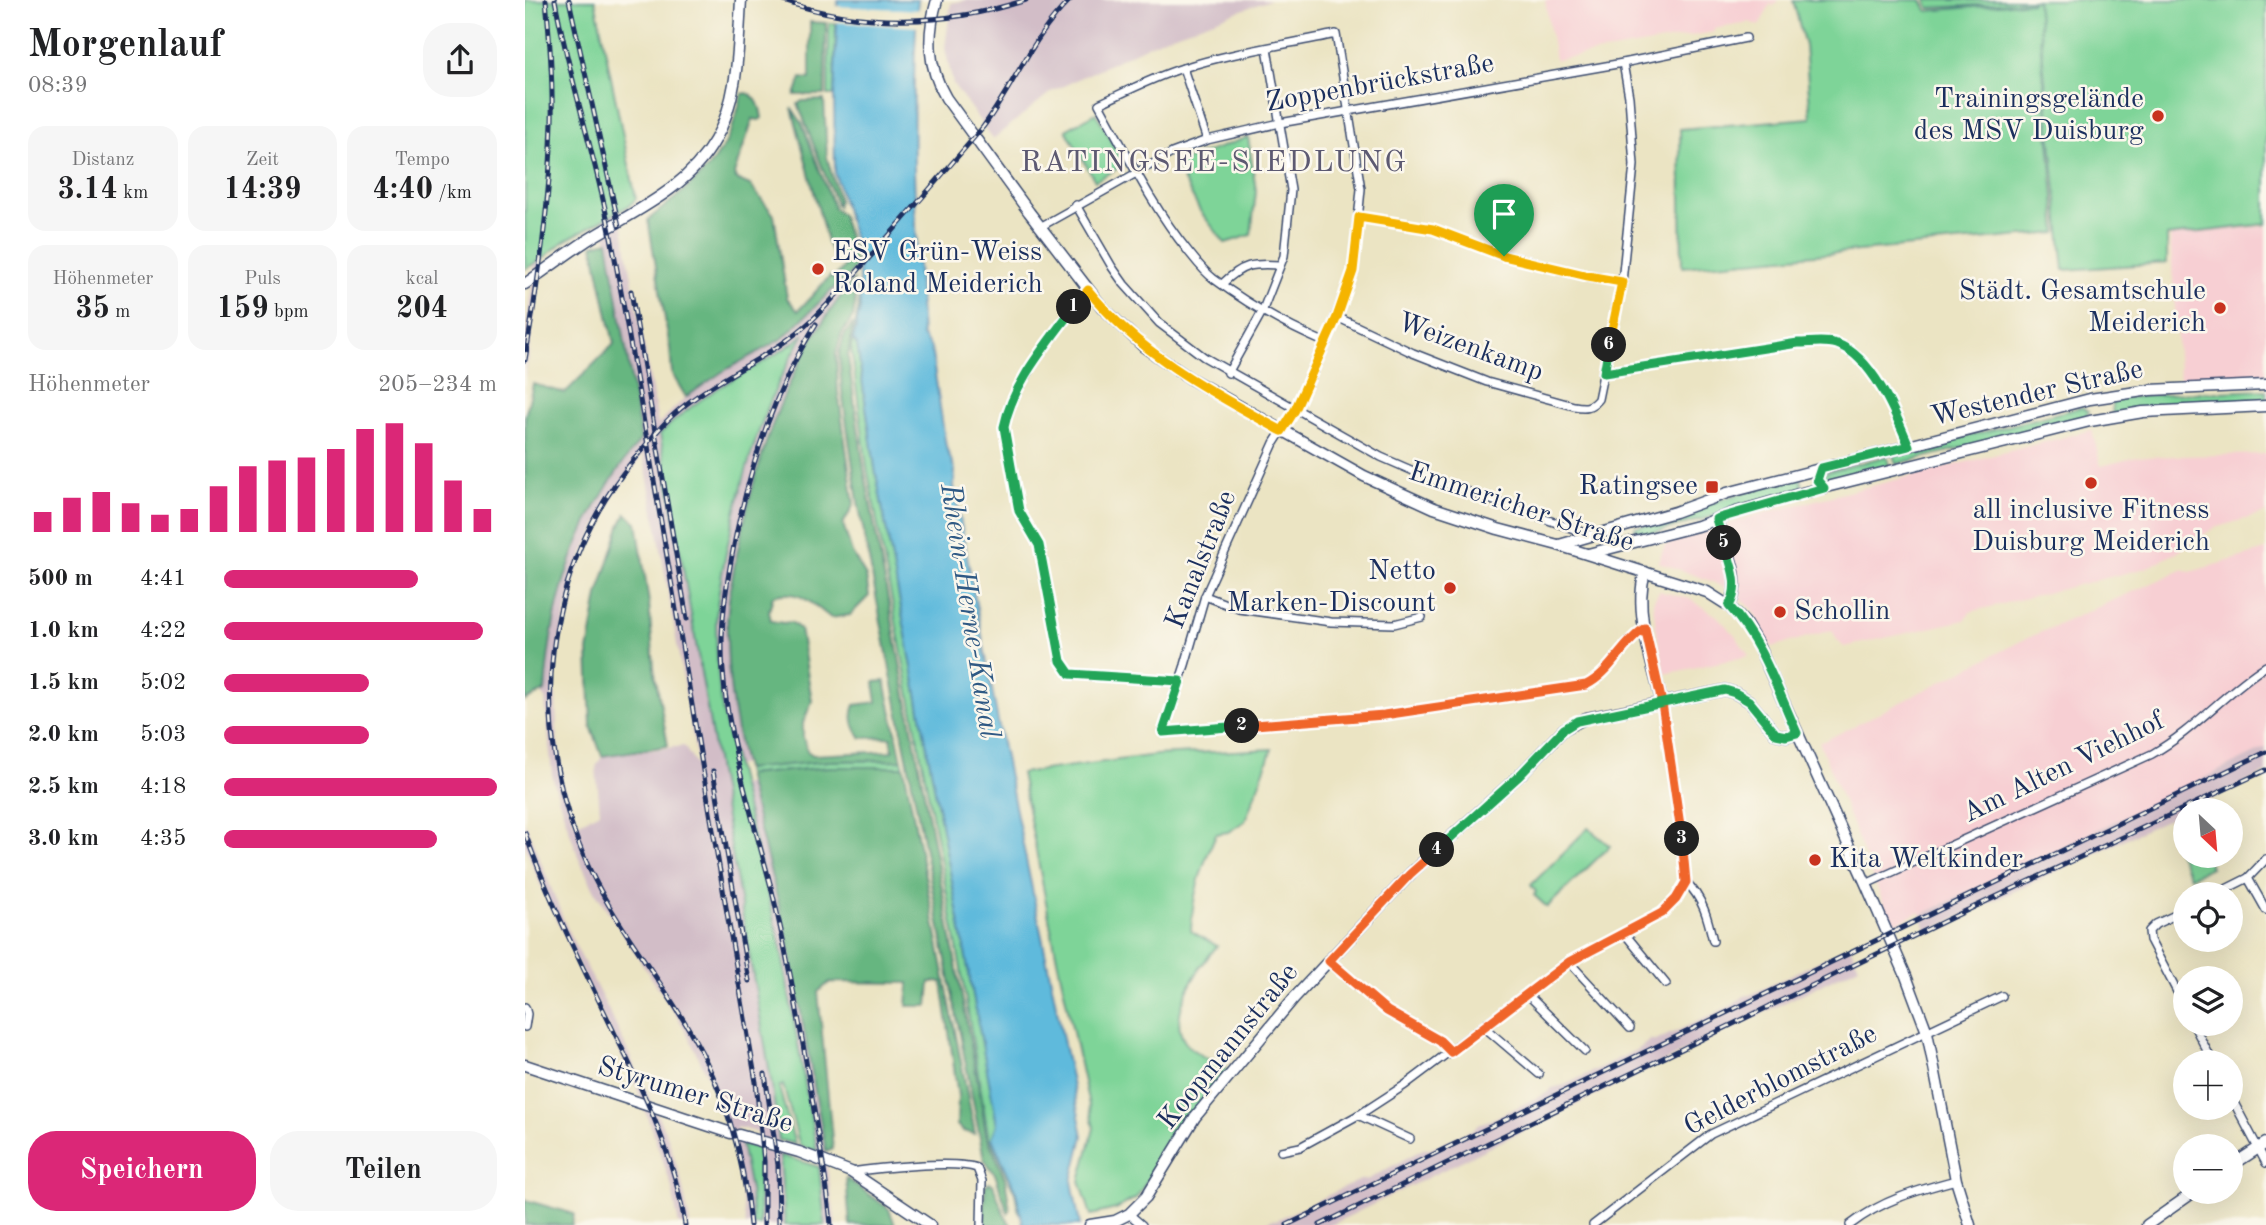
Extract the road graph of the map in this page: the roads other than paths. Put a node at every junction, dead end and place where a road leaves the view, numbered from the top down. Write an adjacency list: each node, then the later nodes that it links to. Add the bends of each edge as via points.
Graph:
1 (741, 0): 16 (main road, via 731,96 705,157 663,194)
2 (937, 0): 13 (main road, Emmericher Straße, via 929,47 939,87)
3 (1747, 38): 5 (street, Zoppenbrückstraße)
4 (1267, 48): 6 (street); 7 (street, Kanalstraße, via 1336,34); 8 (street)
5 (1623, 63): 7 (street, Zoppenbrückstraße); 15 (street, via 1634,165)
6 (1183, 68): 9 (street); 10 (street, via 1099,104)
7 (1348, 111): 8 (street, Zoppenbrückstraße); 12 (street, Kanalstraße, via 1361,189)
8 (1280, 123): 9 (street, Zoppenbrückstraße); 14 (street, via 1291,190)
9 (1207, 140): 10 (street, Zoppenbrückstraße)
10 (1137, 173): 11 (street, Zoppenbrückstraße); 17 (street, via 1172,232)
11 (1076, 205): 13 (street, Zoppenbrückstraße); 22 (street, Emmericher Straße, via 1112,267 1159,323)
12 (1359, 217): 15 (street, via 1433,229 1504,256); 20 (street, Kanalstraße, via 1353,271)
13 (1040, 227): 18 (main road, Emmericher Straße)
14 (1280, 265): 17 (street, via 1248,265); 19 (street)
15 (1622, 282): 23 (street)
16 (525, 284)
17 (1222, 284): 19 (street)
18 (1088, 290): 29 (main road, Emmericher Straße, via 1144,347); 44 (street, via 1027,372 1006,414 1004,427 1019,511 1039,545 1065,669 1070,674)
19 (1262, 312): 21 (street); 22 (street)
20 (1337, 317): 21 (street, Kanalstraße); 23 (street, Weizenkamp, via 1487,382 1574,406 1593,406)
21 (1326, 343): 27 (street, Kanalstraße)
22 (1228, 373): 27 (street, Emmericher Straße)
23 (1604, 373): 30 (street, via 1827,342 1844,347 1862,361 1888,400)
24 (2266, 385): 25 (main road, Westender Straße, via 2150,390)
25 (2090, 399): 28 (main road, via 2095,411); 30 (main road, Westender Straße)
26 (2266, 406): 28 (main road, Westender Straße, via 2143,412)
27 (1295, 410): 29 (street, Kanalstraße); 34 (street, Emmericher Straße, via 1434,480)
28 (2090, 421): 32 (main road, Westender Straße)
29 (1282, 431): 36 (main road, Emmericher Straße, via 1434,508); 39 (street, Kanalstraße)
30 (1909, 446): 31 (main road, Westender Straße)
31 (1821, 468): 32 (main road, via 1817,480); 35 (main road, Westender Straße)
32 (1824, 488): 33 (main road, Westender Straße)
33 (1716, 519): 37 (main road, Westender Straße); 40 (main road, via 1735,576 1735,596)
34 (1568, 528): 35 (street, Emmericher Straße); 36 (street)
35 (1592, 535): 36 (main road, Westender Straße); 37 (main road, via 1586,542)
36 (1566, 545): 37 (main road, Emmericher Straße)
37 (1588, 554): 38 (main road, Emmericher Straße)
38 (1645, 572): 40 (main road, Emmericher Straße, via 1700,590); 42 (main road, via 1641,587)
39 (1205, 596): 41 (street, via 1239,609 1331,622 1394,624); 44 (street, Kanalstraße)
40 (1729, 606): 46 (main road, Emmericher Straße, via 1757,643)
41 (1422, 617)
42 (1645, 628): 44 (street, Kanalstraße, via 1586,685 1384,715 1163,732); 45 (main road)
43 (2266, 666): 51 (street, Am Alten Viehhof, via 2175,741 2152,754)
44 (1180, 681)
45 (1662, 703): 46 (main road, Koopmannstraße, via 1725,690 1749,701 1776,734); 49 (street); 56 (main road, Koopmannstraße, via 1586,718 1564,729 1412,872)
46 (1797, 733): 51 (main road, Emmericher Straße)
47 (2266, 859): 48 (street)
48 (2248, 878): 50 (street); 52 (street)
49 (1686, 882): 54 (street, via 1662,913); 55 (street, via 1696,891)
50 (2240, 882)
51 (1866, 884): 66 (main road, Emmericher Straße)
52 (2266, 910)
53 (2173, 916): 59 (street, via 2149,931)
54 (1625, 934): 57 (street); 58 (street)
55 (1713, 941)
56 (1329, 961): 68 (street, via 1387,1011); 81 (main road, Koopmannstraße, via 1204,1107 1146,1197)
57 (1569, 962): 60 (street); 65 (street)
58 (1666, 984)
59 (2173, 984)
60 (1527, 994): 64 (street); 67 (street)
61 (2002, 996): 66 (street, Gelderblomstraße)
62 (525, 1007): 63 (street)
63 (525, 1027)
64 (1484, 1027): 68 (street); 70 (street)
65 (1630, 1028)
66 (1927, 1032): 79 (main road, Emmericher Straße); 86 (street, Gelderblomstraße, via 1711,1134)
67 (1585, 1051)
68 (1451, 1052): 71 (street)
69 (525, 1065): 78 (main road, Styrumer Straße)
70 (1539, 1074)
71 (1358, 1115): 73 (street); 75 (street, via 1300,1147)
72 (2243, 1116): 74 (street)
73 (1411, 1139)
74 (2262, 1146): 76 (main road); 77 (street)
75 (1281, 1151)
76 (2243, 1159)
77 (2266, 1163)
78 (851, 1172): 82 (main road, Styrumer Straße); 83 (street, Styrumer Straße, via 927,1166 977,1168 982,1181)
79 (1957, 1180): 87 (street, via 1875,1207); 88 (main road, Emmericher Straße)
80 (2177, 1204): 89 (main road)
81 (1129, 1214): 84 (main road); 85 (street)
82 (930, 1225)
83 (981, 1225)
84 (1091, 1225)
85 (1142, 1225)
86 (1593, 1225)
87 (1850, 1225)
88 (1970, 1225)
89 (2147, 1225)

